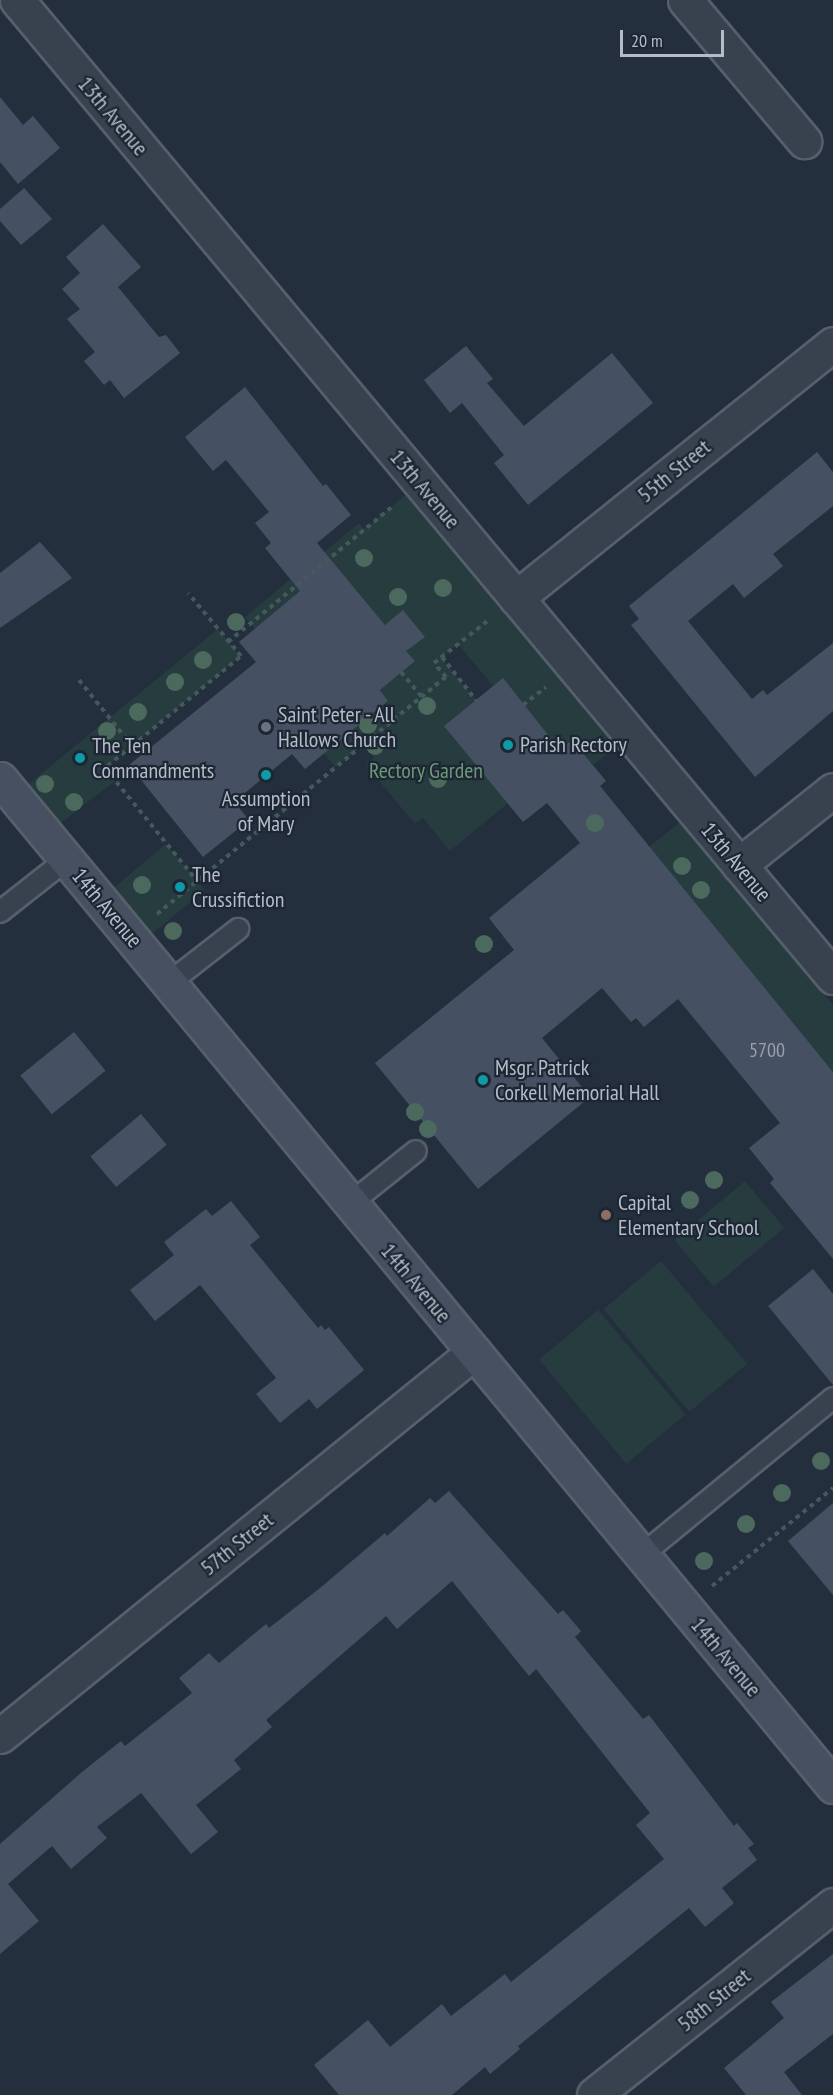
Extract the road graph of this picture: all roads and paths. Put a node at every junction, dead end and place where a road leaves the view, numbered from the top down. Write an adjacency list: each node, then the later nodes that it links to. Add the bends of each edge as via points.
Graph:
1 (17, 0): 5 (street, 13th Avenue)
2 (685, 0): 3 (street)
3 (804, 141)
4 (833, 344): 7 (street, 55th Street)
5 (420, 483): 7 (street, 13th Avenue); 8 (path)
6 (188, 593): 8 (path)
7 (505, 606): 9 (path); 18 (street, 13th Avenue)
8 (228, 642): 14 (path, via 241,656)
9 (441, 657): 12 (path, via 434,663 446,677); 13 (path)
10 (401, 672): 12 (path)
11 (79, 680): 14 (path)
12 (422, 697): 19 (path)
13 (476, 700)
14 (132, 746): 19 (path, via 105,768)
15 (0, 779): 17 (street, 14th Avenue)
16 (833, 790): 18 (street)
17 (66, 859): 20 (lane); 22 (street, 14th Avenue)
18 (739, 866): 23 (street, 13th Avenue)
19 (197, 881): 22 (path)
20 (0, 912)
21 (238, 929): 24 (lane)
22 (130, 936): 24 (street, 14th Avenue)
23 (833, 977)
24 (169, 983): 26 (street, 14th Avenue)
25 (416, 1150): 26 (lane)
26 (351, 1203): 27 (street, 14th Avenue)
27 (474, 1352): 30 (street, 14th Avenue); 32 (street, 57th Street)
28 (833, 1398): 30 (lane)
29 (833, 1488): 31 (path)
30 (642, 1555): 31 (street, 14th Avenue)
31 (685, 1608): 33 (street, 14th Avenue)
32 (0, 1736)
33 (833, 1786)
34 (833, 1905): 35 (street, 58th Street)
35 (594, 2095)

